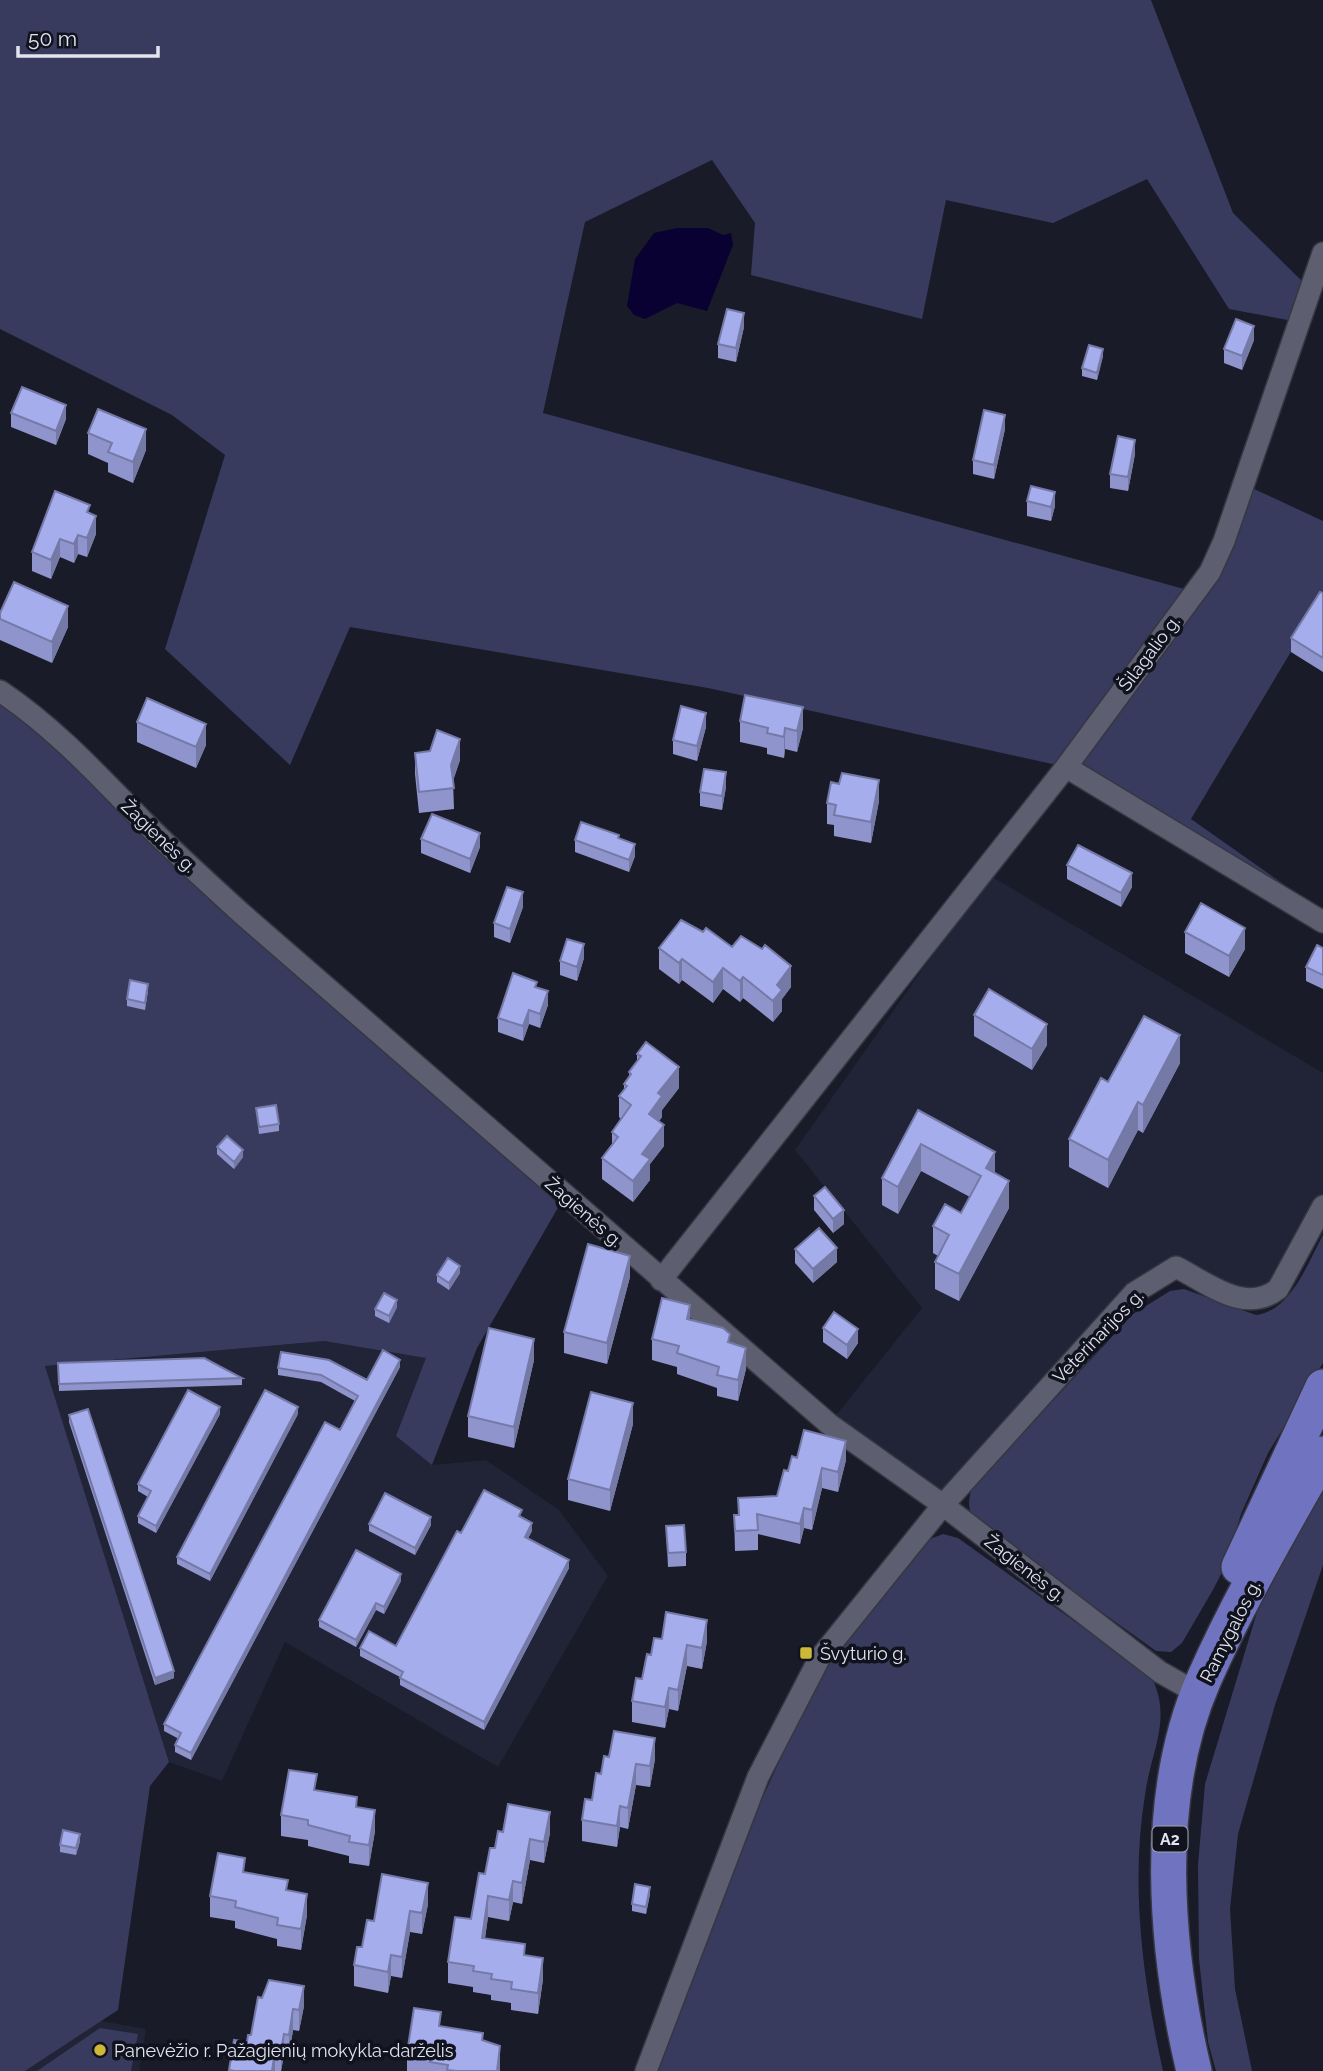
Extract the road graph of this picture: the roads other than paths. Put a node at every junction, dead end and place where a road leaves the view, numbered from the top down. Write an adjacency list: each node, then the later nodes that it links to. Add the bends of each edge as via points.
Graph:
1 (1323, 253): 3 (street, Šilagalio g., via 1210,572)
2 (0, 691): 6 (street, Žagienės g., via 84,762 241,913)
3 (1066, 767): 4 (street); 6 (street, Šilagalio g.)
4 (1323, 922)
5 (1323, 1206): 9 (street, Veterinarijos g., via 1279,1289 1269,1296 1234,1297 1177,1267 1135,1293)
6 (662, 1280): 9 (street, Žagienės g., via 829,1424)
7 (1323, 1387): 10 (highway, A2, via 1241,1560)
8 (1323, 1454): 10 (highway, Ramygalos g. / A2)
9 (943, 1505): 10 (street, Žagienės g., via 1160,1672); 11 (street, via 819,1659 758,1777)
10 (1201, 1688): 12 (highway, Ramygalos g. / A2, via 1183,1747 1168,1861 1172,1945)
11 (646, 2071)
12 (1194, 2071)

